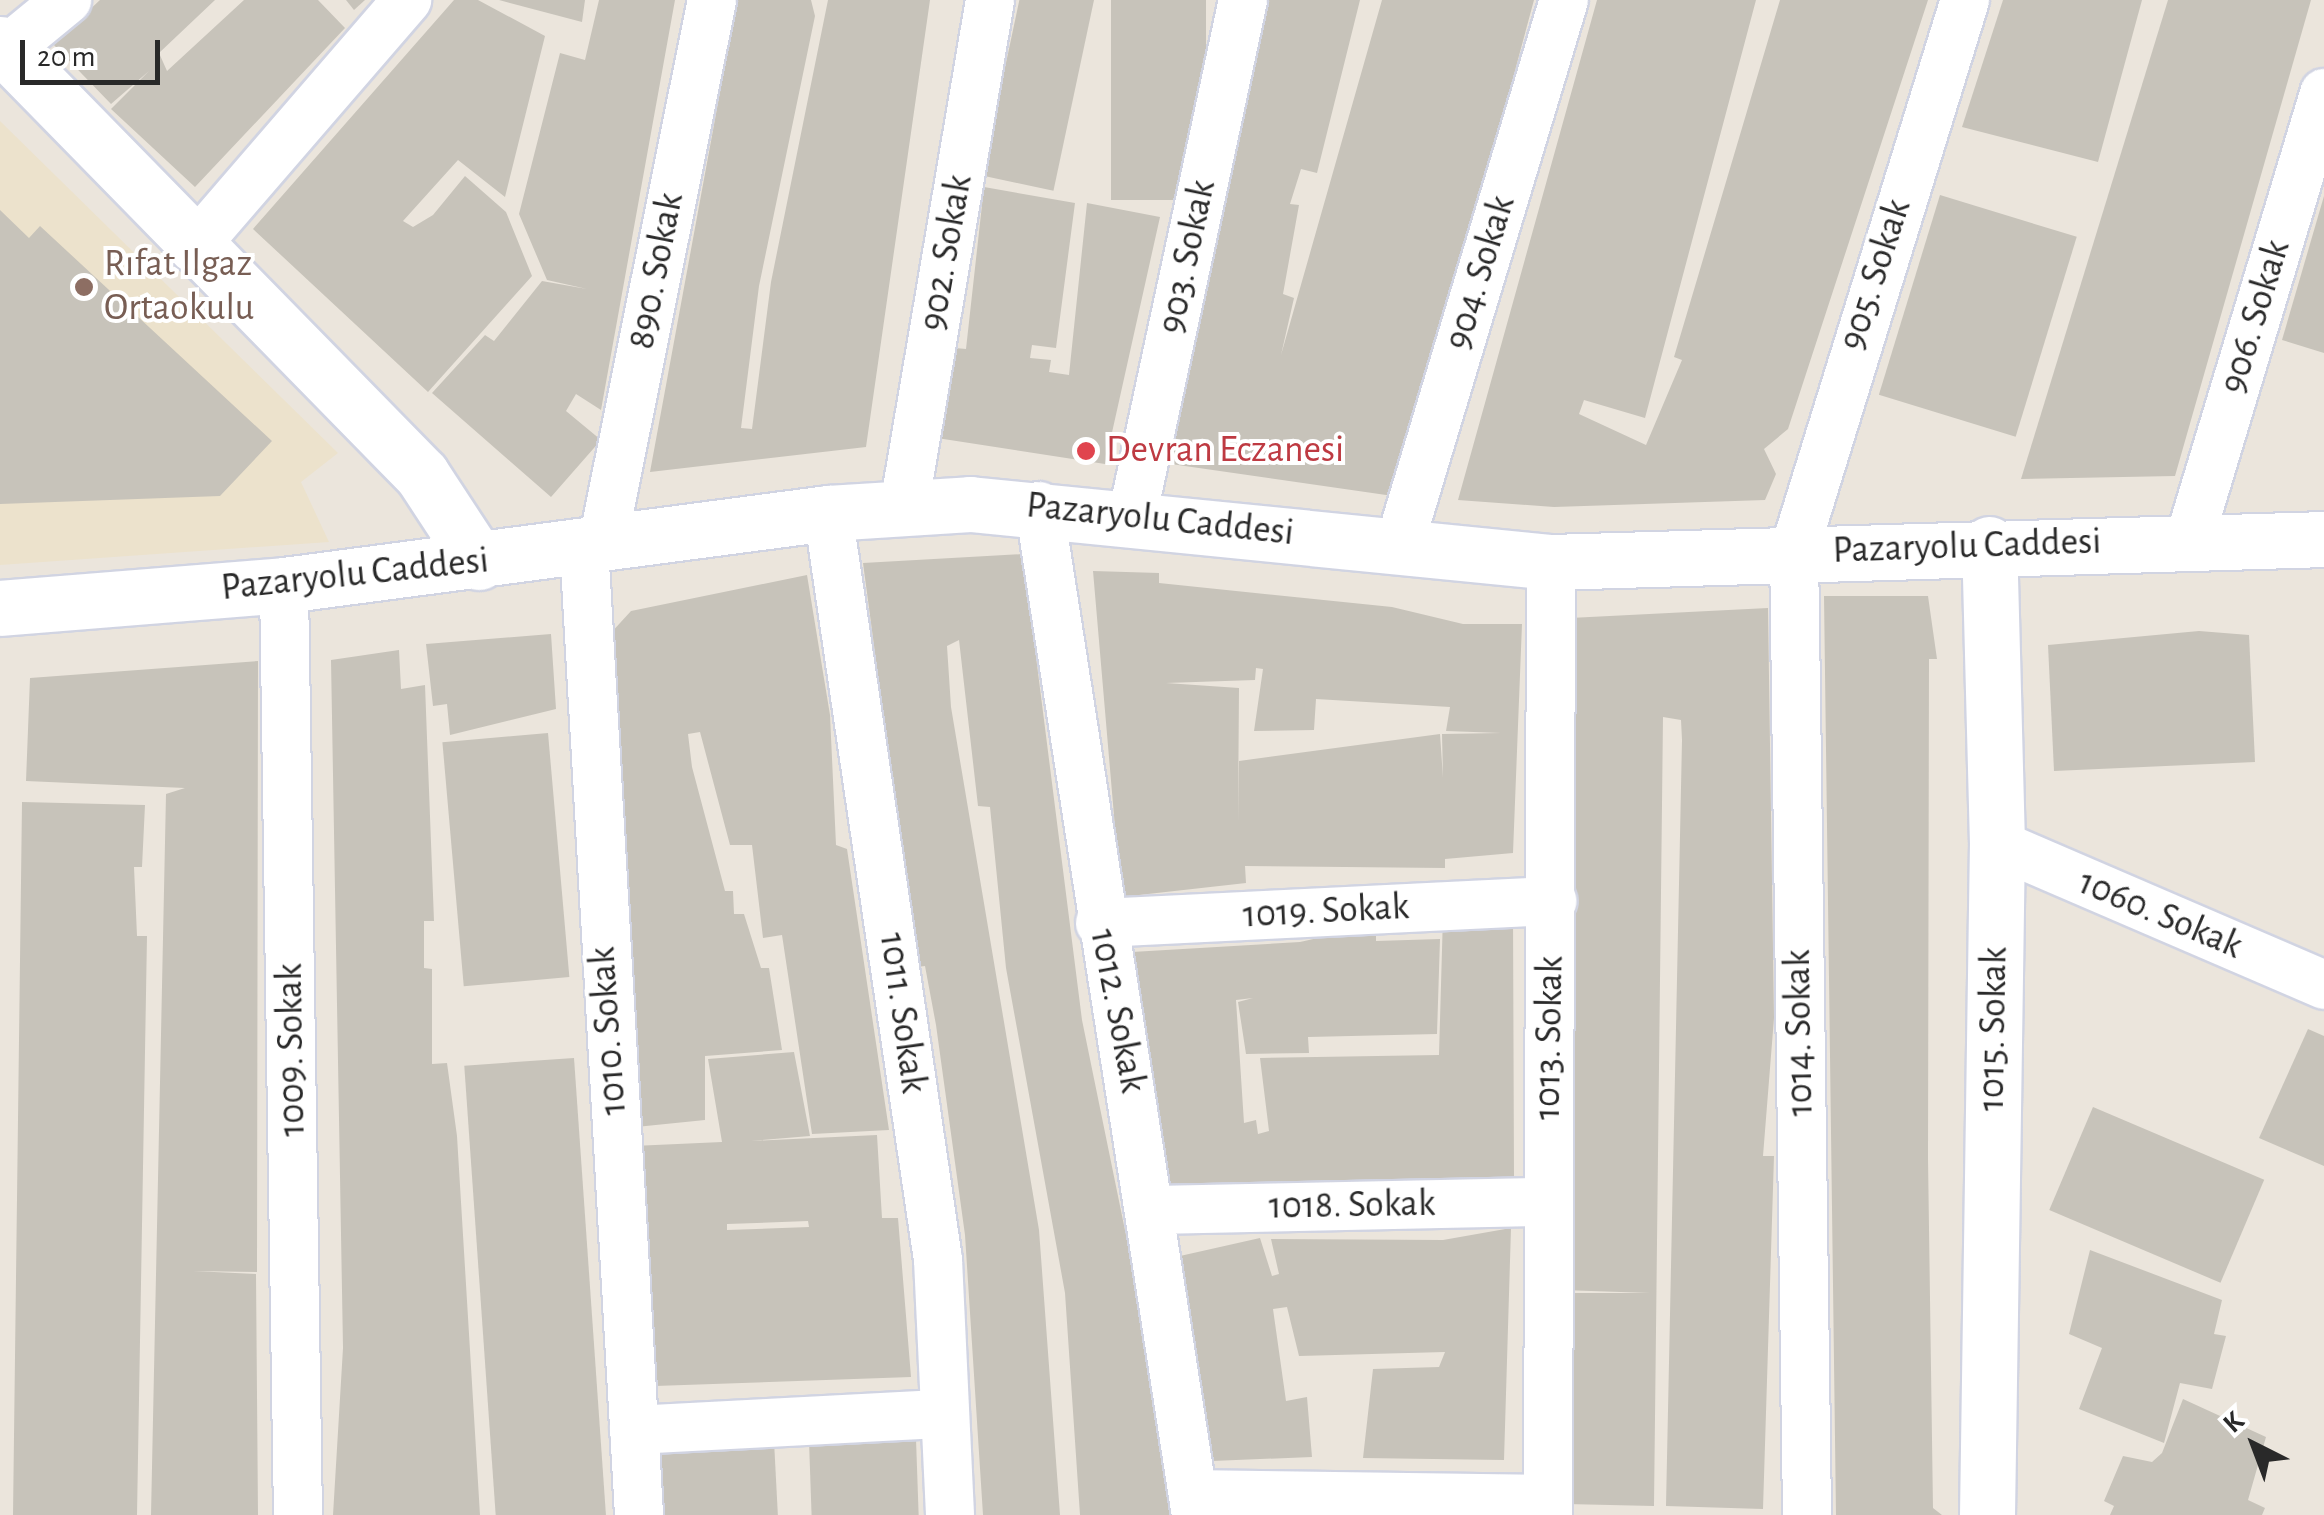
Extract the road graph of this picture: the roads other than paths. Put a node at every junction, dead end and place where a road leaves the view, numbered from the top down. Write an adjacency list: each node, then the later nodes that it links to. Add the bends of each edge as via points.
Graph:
1 (67, 0): 8 (street)
2 (406, 0): 10 (street)
3 (712, 0): 17 (street, 890. Sokak)
4 (990, 0): 12 (street, 902. Sokak)
5 (1243, 0): 14 (street, 903. Sokak)
6 (1564, 0): 19 (street, 904. Sokak)
7 (1965, 0): 20 (street, 905. Sokak)
8 (2, 49): 10 (main road)
9 (2324, 92): 16 (street, 906. Sokak)
10 (194, 248): 21 (main road, via 422,475)
11 (1038, 506): 12 (main road, Pazaryolu Caddesi); 14 (main road, Pazaryolu Caddesi); 27 (street, 1012. Sokak)
12 (904, 507): 13 (main road, Pazaryolu Caddesi)
13 (828, 513): 17 (main road, Pazaryolu Caddesi); 31 (street, 1011. Sokak, via 938,1260)
14 (1133, 514): 19 (main road, Pazaryolu Caddesi)
15 (2324, 540): 16 (main road, Pazaryolu Caddesi)
16 (2188, 541): 18 (main road, Pazaryolu Caddesi)
17 (593, 544): 21 (main road, Pazaryolu Caddesi); 32 (street, 1010. Sokak)
18 (1989, 544): 20 (main road, Pazaryolu Caddesi); 25 (main road, 1015. Sokak)
19 (1399, 546): 22 (main road, Pazaryolu Caddesi)
20 (1794, 552): 22 (main road, Pazaryolu Caddesi); 38 (street, 1014. Sokak)
21 (478, 562): 23 (main road, Pazaryolu Caddesi)
22 (1551, 562): 26 (street, 1013. Sokak)
23 (284, 585): 24 (main road, Pazaryolu Caddesi); 35 (street, 1009. Sokak)
24 (0, 608)
25 (1997, 844): 28 (street, 1060. Sokak); 39 (main road, 1015. Sokak)
26 (1552, 901): 27 (street, 1019. Sokak); 29 (street, 1013. Sokak)
27 (1100, 923): 30 (street, 1012. Sokak)
28 (2324, 985)
29 (1548, 1202): 30 (street, 1018. Sokak); 34 (street, 1013. Sokak)
30 (1155, 1210): 33 (street, 1012. Sokak)
31 (944, 1414): 32 (street); 37 (street, 1011. Sokak)
32 (634, 1430): 36 (street, 1010. Sokak)
33 (1195, 1504): 34 (street)
34 (1548, 1507)
35 (298, 1515)
36 (639, 1515)
37 (950, 1515)
38 (1807, 1515)
39 (1987, 1515)

